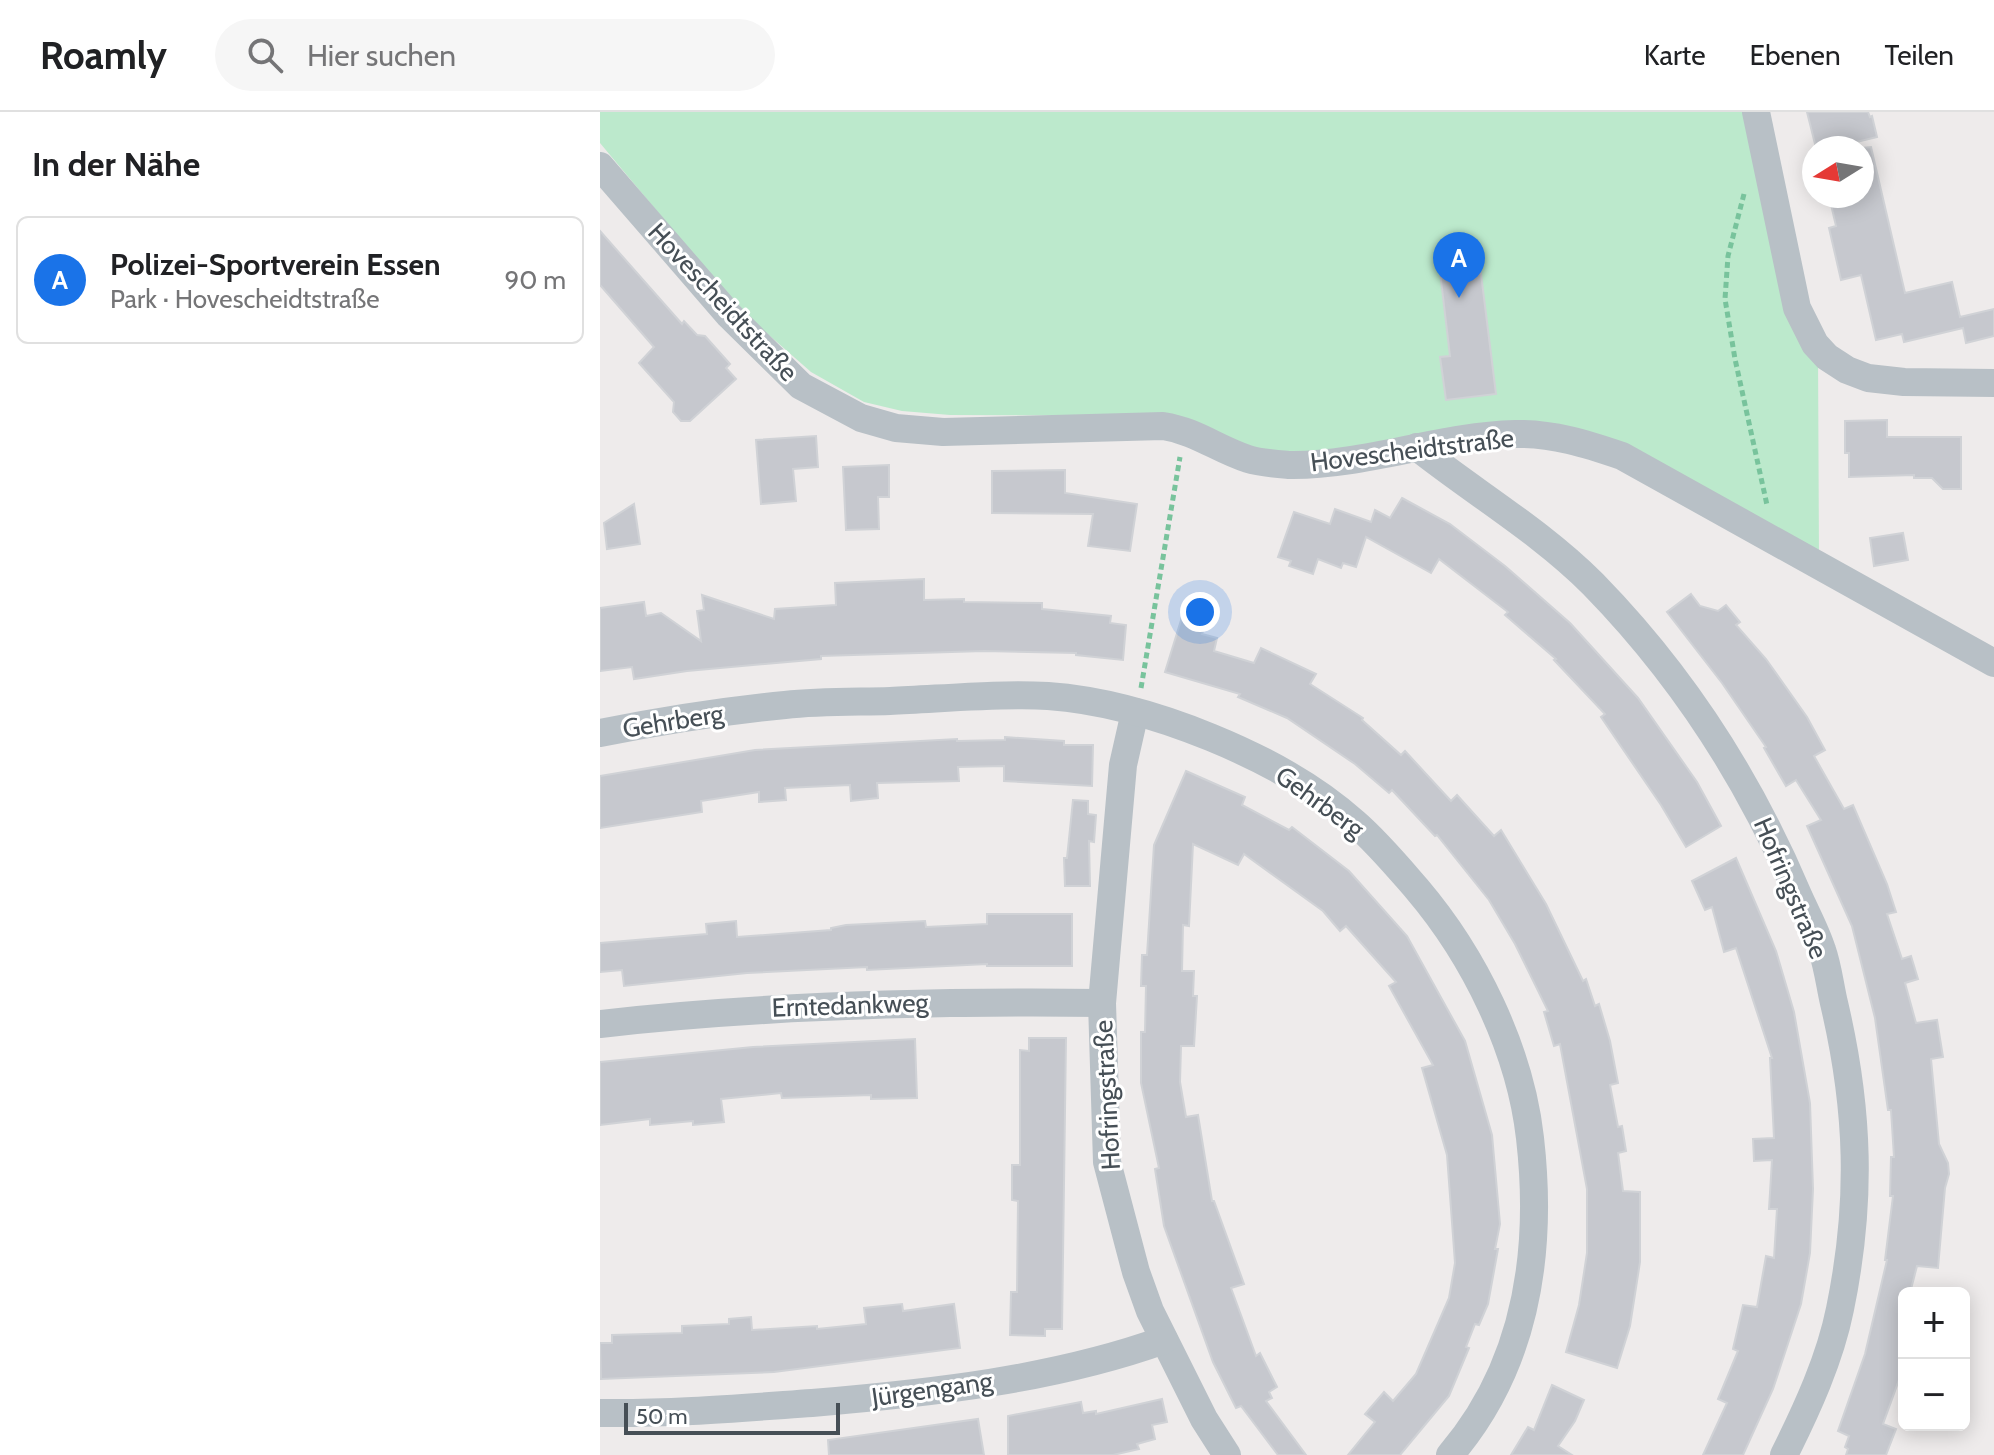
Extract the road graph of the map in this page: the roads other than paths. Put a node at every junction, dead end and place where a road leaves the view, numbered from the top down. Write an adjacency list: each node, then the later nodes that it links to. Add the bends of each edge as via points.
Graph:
1 (1756, 112): 3 (street, via 1797,308 1810,337 1827,357 1868,378)
2 (600, 166): 4 (street, Hovescheidtstraße, via 729,315 801,386 861,418 943,432 1163,426 1184,429 1249,459 1288,465)
3 (1994, 383)
4 (1417, 447): 5 (street, Hovescheidtstraße, via 1517,434 1573,439 1622,456); 14 (street, Hofringstraße, via 1530,528 1640,634 1734,766 1776,843 1822,951 1850,1084 1856,1147 1853,1232 1840,1312 1810,1404)
5 (1994, 663)
6 (1135, 712): 7 (street, Gehrberg, via 1047,696 787,705); 8 (street, Hofringstraße, via 1123,765); 13 (street, Gehrberg, via 1246,752 1354,822 1435,911 1473,967 1505,1038 1528,1116 1536,1185 1534,1254 1524,1312 1499,1379)
7 (600, 733)
8 (1102, 1003): 9 (street, Erntedankweg, via 829,1005); 10 (street, Hofringstraße, via 1107,1162 1136,1272)
9 (600, 1024)
10 (1164, 1340): 11 (street, Jürgengang, via 1110,1359 875,1398 656,1414); 12 (street, Hofringstraße)
11 (600, 1413)
12 (1227, 1455)
13 (1450, 1455)
14 (1784, 1455)

